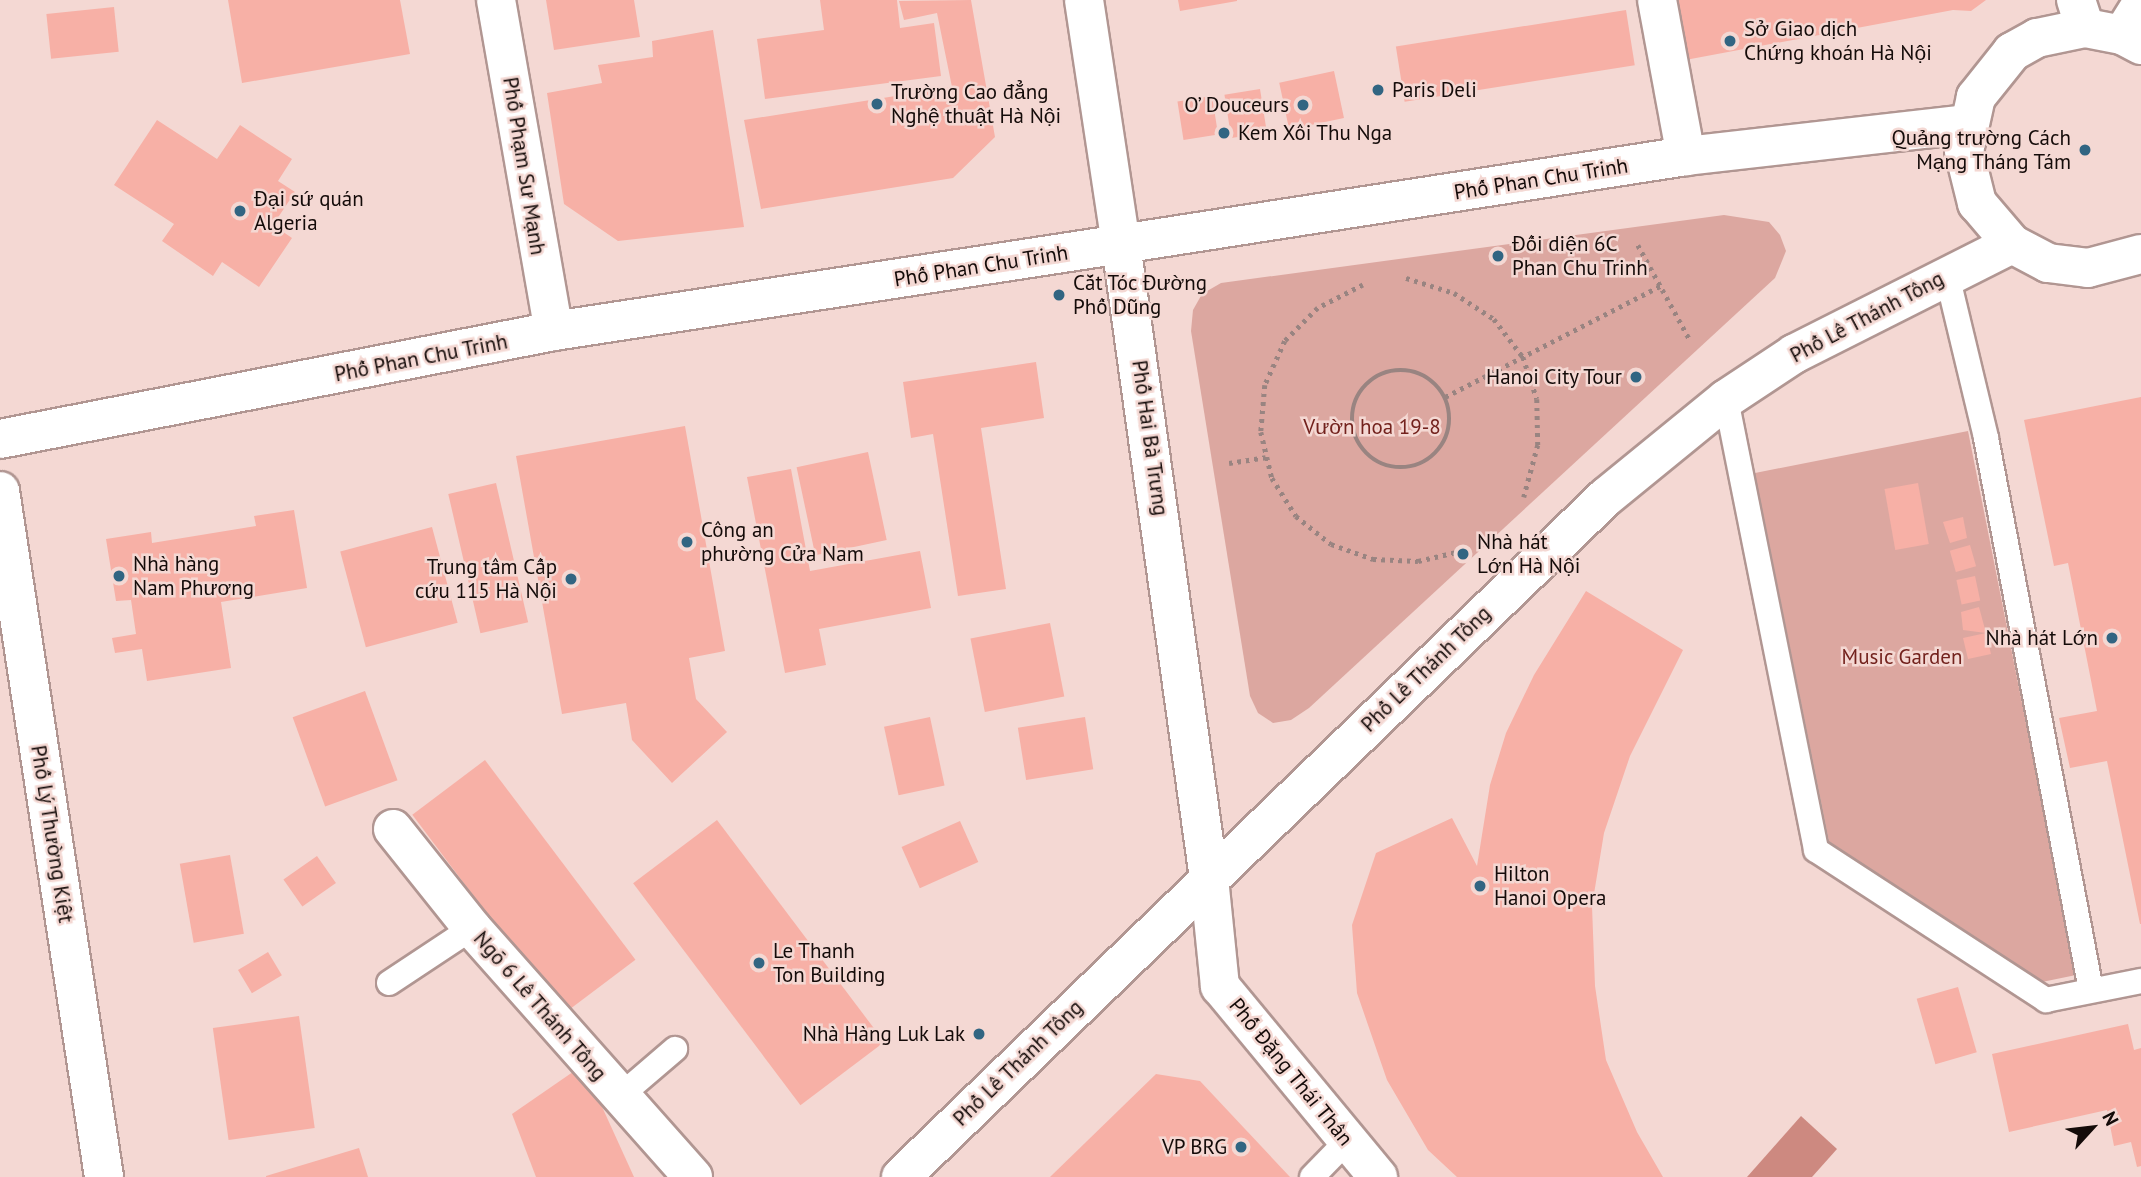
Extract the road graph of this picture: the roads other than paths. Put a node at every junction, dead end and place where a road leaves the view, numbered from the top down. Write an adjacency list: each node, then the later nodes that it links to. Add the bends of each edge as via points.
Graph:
1 (496, 0): 12 (street, Phố Phạm Sư Mạnh)
2 (1084, 0): 8 (street, Phố Hai Bà Trưng)
3 (1657, 0): 7 (street)
4 (2080, 14): 5 (street); 6 (street, via 2012,52 1976,97)
5 (2135, 28)
6 (1967, 124): 7 (street, Phố Phan Chu Trinh); 9 (street, via 1968,178 1977,203)
7 (1686, 156): 8 (street, Phố Phan Chu Trinh)
8 (1121, 244): 12 (street, Phố Phan Chu Trinh); 17 (street, Phố Hai Bà Trưng)
9 (2012, 244): 10 (street, via 2048,262 2088,268); 11 (street, Phố Lê Thánh Tông)
10 (2141, 254)
11 (1947, 275): 13 (street, Phố Lê Thánh Tông, via 1805,348); 21 (lane, via 1984,427)
12 (554, 331): 14 (street, Phố Phan Chu Trinh)
13 (1726, 399): 17 (street, Phố Lê Thánh Tông, via 1606,497); 21 (lane, via 1816,850 2046,1000)
14 (0, 439)
15 (0, 491): 25 (street, Phố Lý Thường Kiệt)
16 (393, 829): 18 (street, Ngõ 6 Lê Thánh Tông)
17 (1209, 878): 24 (street, Phố Đặng Thái Thân, via 1220,986); 27 (street, Phố Lê Thánh Tông)
18 (472, 928): 20 (lane); 23 (street, Ngõ 6 Lê Thánh Tông)
19 (2141, 981): 21 (lane)
20 (389, 983)
21 (2091, 990)
22 (675, 1049): 23 (lane)
23 (619, 1097): 26 (street, Ngõ 6 Lê Thánh Tông)
24 (1347, 1141): 28 (lane); 29 (street, Phố Đặng Thái Thân)
25 (104, 1177)
26 (693, 1177)
27 (901, 1177)
28 (1312, 1177)
29 (1378, 1177)

